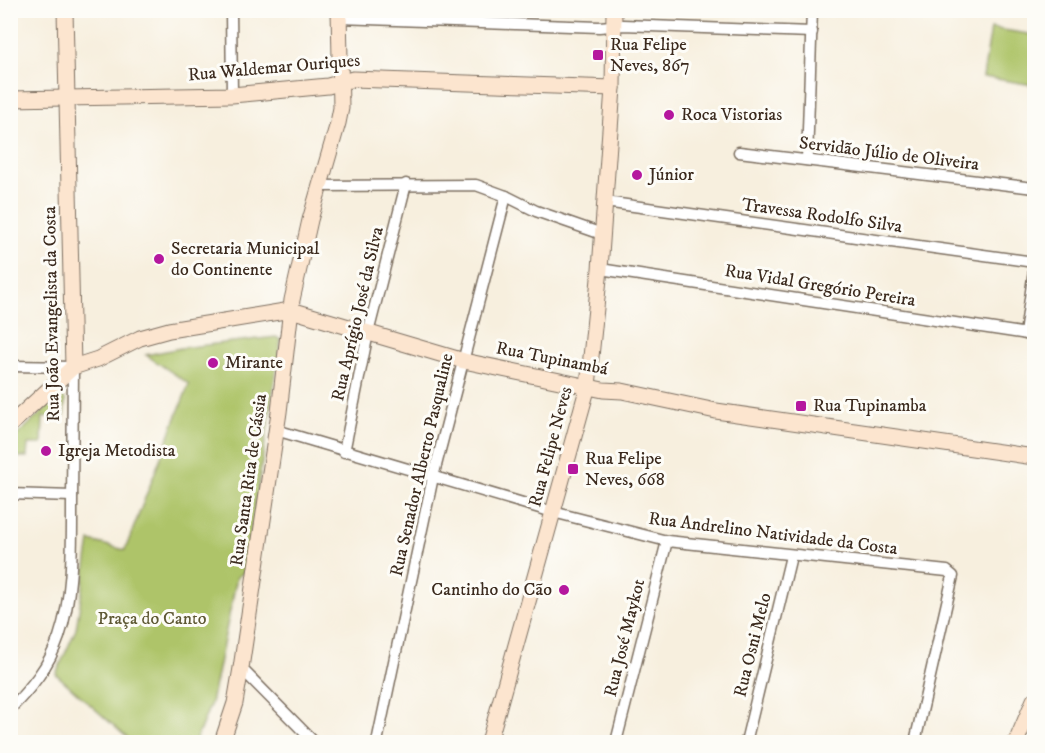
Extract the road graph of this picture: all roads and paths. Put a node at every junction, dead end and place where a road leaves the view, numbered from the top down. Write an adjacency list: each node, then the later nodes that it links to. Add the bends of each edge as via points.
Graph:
1 (65, 10): 11 (street, Rua João Evangelista da Costa)
2 (231, 10): 10 (street)
3 (614, 10): 6 (street, Rua Felipe Neves)
4 (812, 10): 7 (street)
5 (339, 14): 6 (street); 8 (street, Rua Santa Rita de Cássia)
6 (614, 26): 7 (street); 9 (street, Rua Felipe Neves)
7 (812, 32): 14 (street)
8 (340, 84): 9 (street, Rua Waldemar Ouriques, via 352,79); 10 (street, Rua Waldemar Ouriques); 16 (street, Rua Santa Rita de Cássia, via 338,123)
9 (613, 88): 19 (street, Rua Felipe Neves)
10 (232, 95): 11 (street, Rua Waldemar Ouriques)
11 (67, 98): 12 (street, Rua Waldemar Ouriques); 29 (street, Rua João Evangelista da Costa)
12 (10, 99)
13 (739, 152): 14 (street, Servidão Júlio de Oliveira)
14 (807, 160): 17 (street, Servidão Júlio de Oliveira)
15 (406, 184): 16 (street); 18 (street, via 476,185); 25 (street, Rua Aprígio José da Silva)
16 (320, 186): 24 (street, Rua Santa Rita de Cássia)
17 (1035, 188)
18 (506, 196): 20 (street); 27 (street, Rua Senador Alberto Pasqualine)
19 (605, 202): 20 (street, Rua Felipe Neves); 21 (street, Travessa Rodolfo Silva)
20 (602, 234): 22 (street, Rua Felipe Neves)
21 (1035, 262)
22 (600, 269): 26 (street, Rua Vidal Gregório Pereira); 30 (street, Rua Felipe Neves)
23 (1035, 270): 26 (street)
24 (291, 310): 25 (street, Rua Tupinambá); 29 (street, Rua Tupinambá, via 169,330); 32 (street, Rua Santa Rita de Cássia)
25 (368, 333): 27 (street, Rua Tupinambá); 33 (street, Rua Aprígio José da Silva)
26 (1030, 334)
27 (464, 361): 30 (street, Rua Tupinambá); 35 (street, Rua Senador Alberto Pasqualine)
28 (10, 366): 29 (street)
29 (73, 367): 31 (street); 37 (street, Rua João Evangelista da Costa)
30 (588, 386): 34 (street, Rua Tupinambá, via 716,411); 38 (street, Rua Felipe Neves)
31 (10, 425)
32 (276, 430): 33 (street, Rua Andrelino Natividade da Costa); 41 (street, Rua Santa Rita de Cássia)
33 (344, 452): 35 (street, Rua Andrelino Natividade da Costa)
34 (1035, 457)
35 (433, 477): 38 (street, Rua Andrelino Natividade da Costa); 46 (street, Rua Senador Alberto Pasqualine)
36 (10, 494): 37 (street)
37 (72, 496): 43 (street, Rua João Evangelista da Costa, via 70,575 59,637 46,666)
38 (554, 512): 39 (street, Rua Andrelino Natividade da Costa); 47 (street, Rua Felipe Neves)
39 (667, 541): 40 (street, Rua Andrelino Natividade da Costa); 48 (street, Rua José Maykot)
40 (791, 556): 49 (street, Rua Osni Melo); 50 (street, Rua Andrelino Natividade da Costa, via 947,571 953,576)
41 (241, 668): 44 (street, Rua Santa Rita de Cássia); 45 (street)
42 (1035, 699): 51 (street)
43 (10, 709)
44 (222, 742)
45 (314, 742)
46 (377, 742)
47 (489, 742)
48 (616, 742)
49 (746, 742)
50 (915, 742)
51 (1016, 742)

